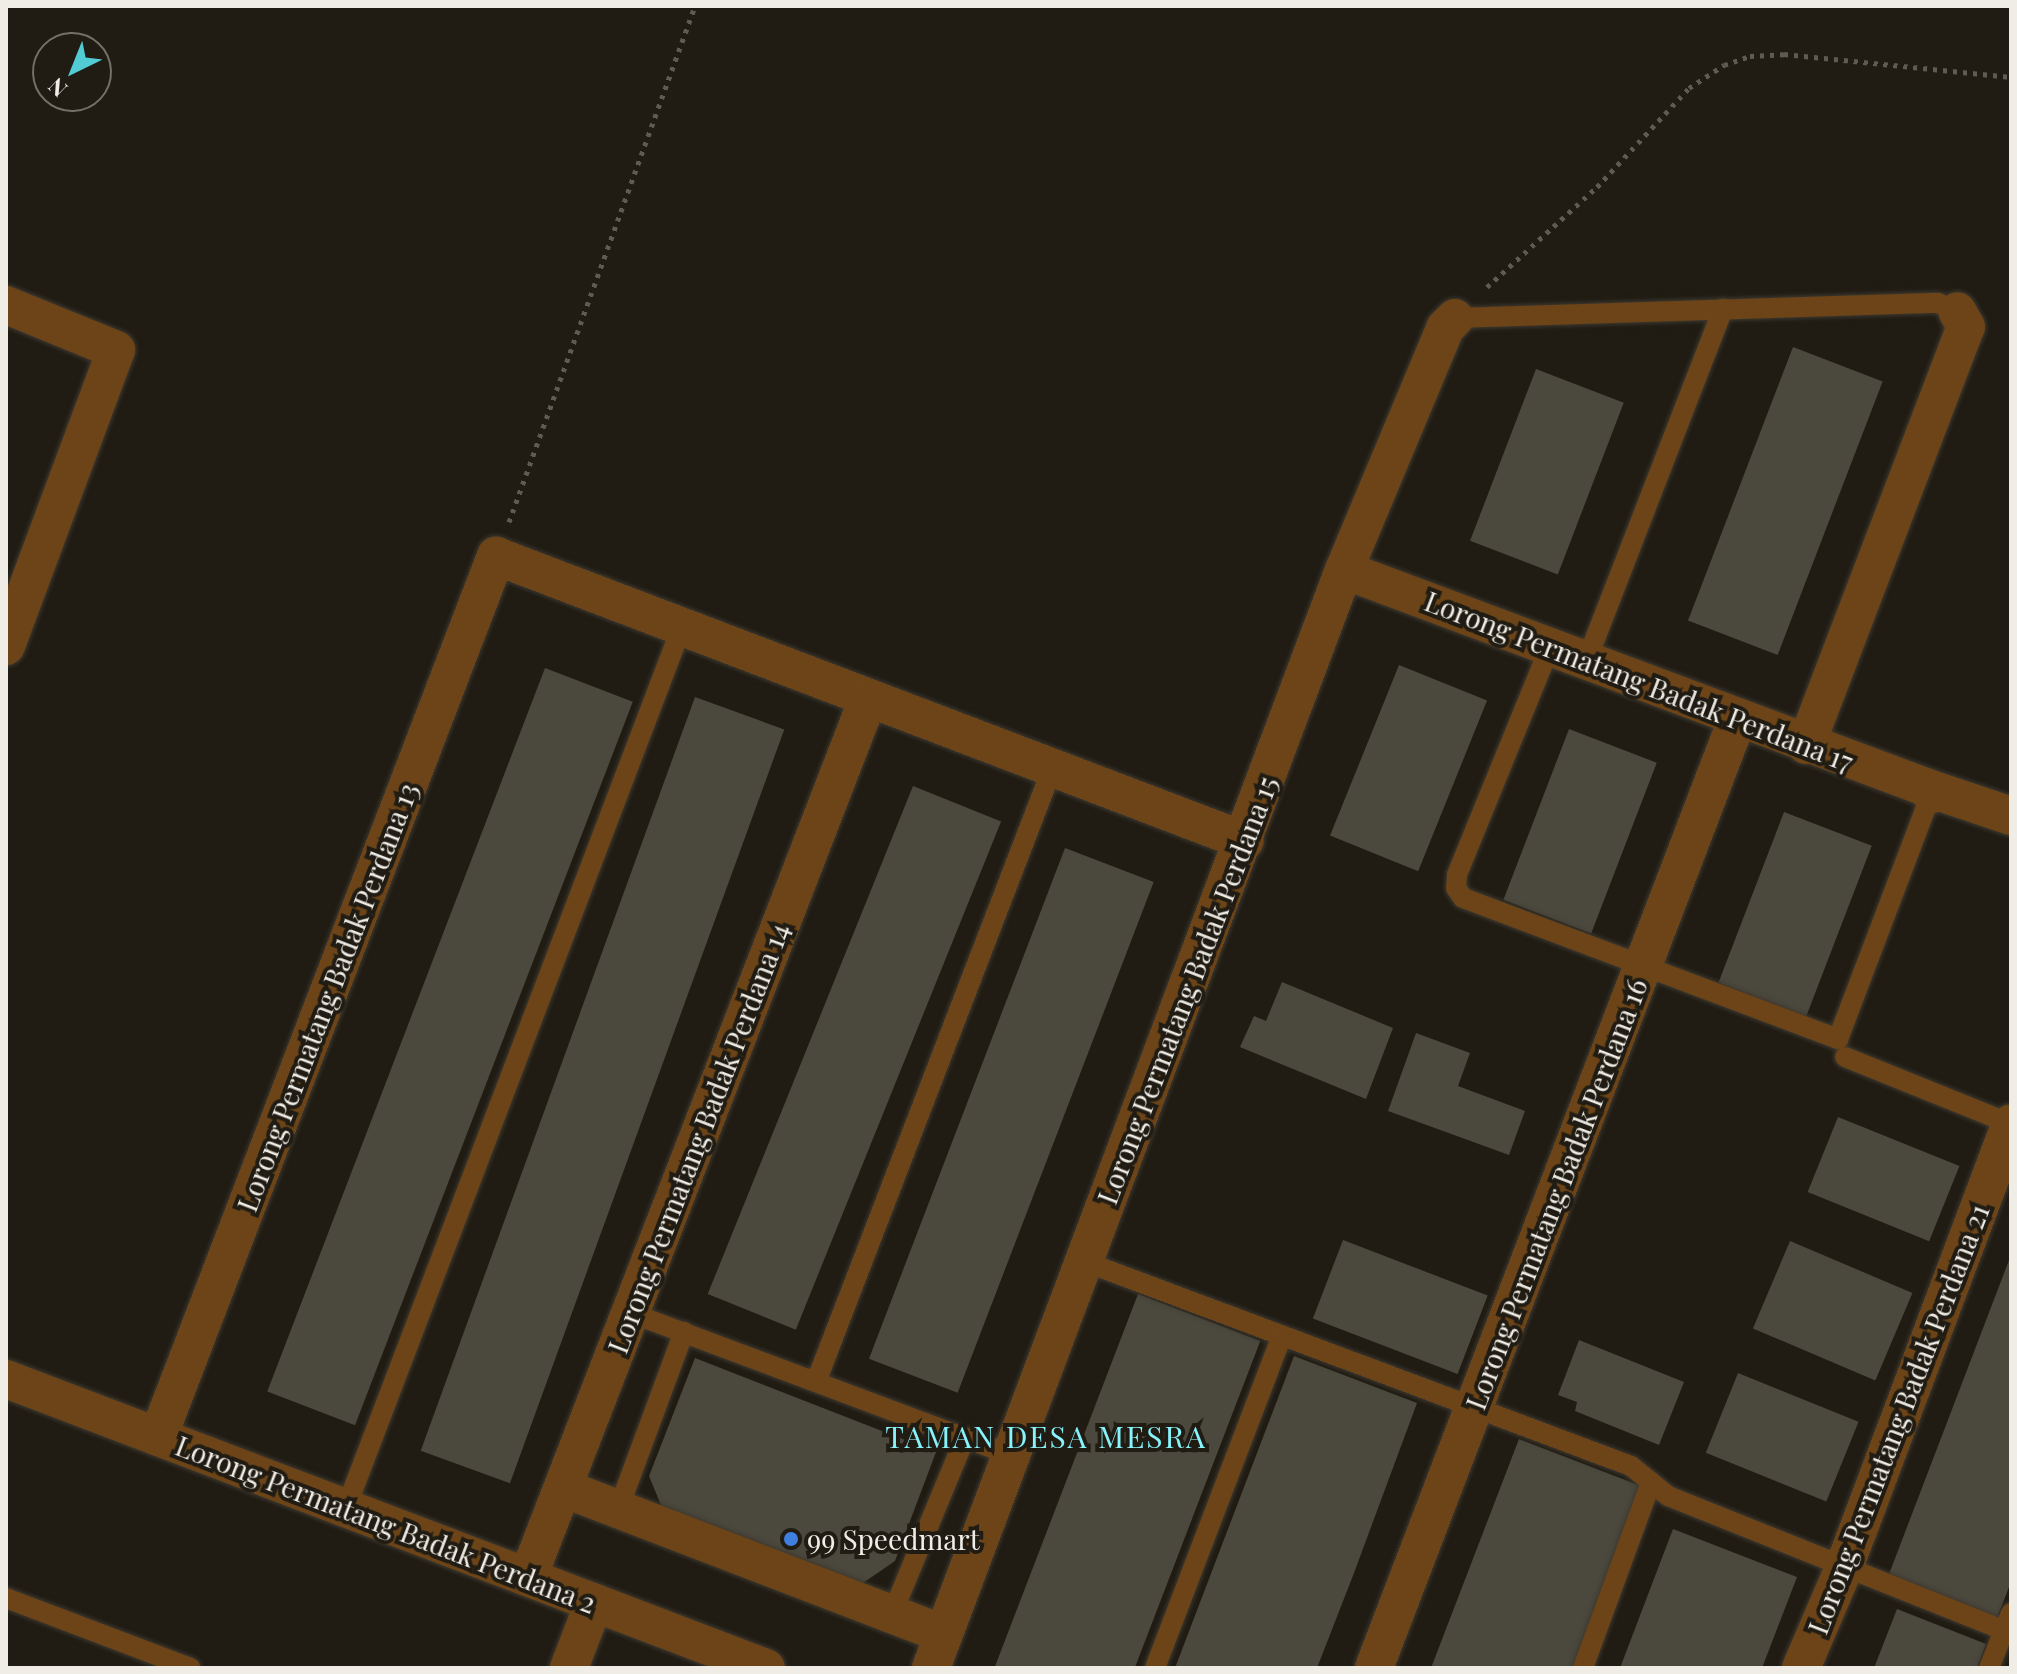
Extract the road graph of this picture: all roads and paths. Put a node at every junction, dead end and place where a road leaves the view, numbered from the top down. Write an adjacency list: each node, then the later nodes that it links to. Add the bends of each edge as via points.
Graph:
1 (695, 6): 7 (path)
2 (2011, 77): 6 (path, via 1784,54 1750,56 1724,65 1689,88 1597,187)
3 (6, 305): 10 (street, via 116,350)
4 (1723, 309): 5 (lane, via 1938,303); 6 (lane); 12 (lane)
5 (1957, 311): 15 (street, via 1966,327)
6 (1455, 318): 8 (street, Lorong Permatang Badak Perdana 15, via 1445,328)
7 (496, 556): 9 (street); 30 (street, Lorong Permatang Badak Perdana 13)
8 (1344, 570): 11 (street, Lorong Permatang Badak Perdana 17); 19 (street, Lorong Permatang Badak Perdana 15)
9 (681, 629): 13 (street); 35 (lane)
10 (6, 646)
11 (1549, 649): 12 (street, Lorong Permatang Badak Perdana 17); 20 (lane, via 1456,888 1463,898)
12 (1586, 662): 14 (street, Lorong Permatang Badak Perdana 17)
13 (868, 699): 16 (street); 24 (street, Lorong Permatang Badak Perdana 14)
14 (1737, 720): 15 (street, Lorong Permatang Badak Perdana 17); 20 (street, Lorong Permatang Badak Perdana 16)
15 (1806, 745): 17 (street, Lorong Permatang Badak Perdana 17)
16 (1052, 769): 19 (street); 28 (lane)
17 (1929, 791): 18 (street, Lorong Permatang Badak Perdana 17); 20 (lane, via 1838,1039)
18 (2011, 816)
19 (1245, 841): 23 (street, Lorong Permatang Badak Perdana 15)
20 (1646, 963): 29 (street, Lorong Permatang Badak Perdana 16)
21 (1845, 1057): 22 (lane)
22 (2011, 1124): 37 (street, Lorong Permatang Badak Perdana 21)
23 (1083, 1261): 26 (lane); 32 (street, Lorong Permatang Badak Perdana 15)
24 (631, 1313): 25 (lane); 34 (street, Lorong Permatang Badak Perdana 14)
25 (684, 1332): 28 (lane); 36 (lane)
26 (1282, 1336): 29 (lane); 47 (lane)
27 (6, 1379): 30 (street, Lorong Permatang Badak Perdana 2)
28 (816, 1382): 31 (lane)
29 (1474, 1409): 33 (lane, via 1631,1466); 48 (street, Lorong Permatang Badak Perdana 16)
30 (158, 1437): 35 (street, Lorong Permatang Badak Perdana 2)
31 (965, 1438): 32 (lane); 41 (lane)
32 (1010, 1455): 43 (street, Lorong Permatang Badak Perdana 15)
33 (1651, 1482): 37 (lane, via 1668,1496); 49 (lane)
34 (563, 1488): 36 (street); 38 (street, Lorong Permatang Badak Perdana 14)
35 (346, 1508): 38 (street, Lorong Permatang Badak Perdana 2)
36 (618, 1510): 41 (street)
37 (1843, 1570): 42 (lane); 50 (street, Lorong Permatang Badak Perdana 21)
38 (528, 1577): 40 (street, Lorong Permatang Badak Perdana 2)
39 (6, 1598): 45 (lane)
40 (594, 1603): 44 (street, Lorong Permatang Badak Perdana 2); 46 (street)
41 (892, 1614): 43 (street)
42 (2009, 1626): 51 (lane)
43 (937, 1651)
44 (750, 1665)
45 (190, 1668)
46 (569, 1668)
47 (1155, 1668)
48 (1374, 1668)
49 (1583, 1668)
50 (1801, 1668)
51 (1989, 1668)

